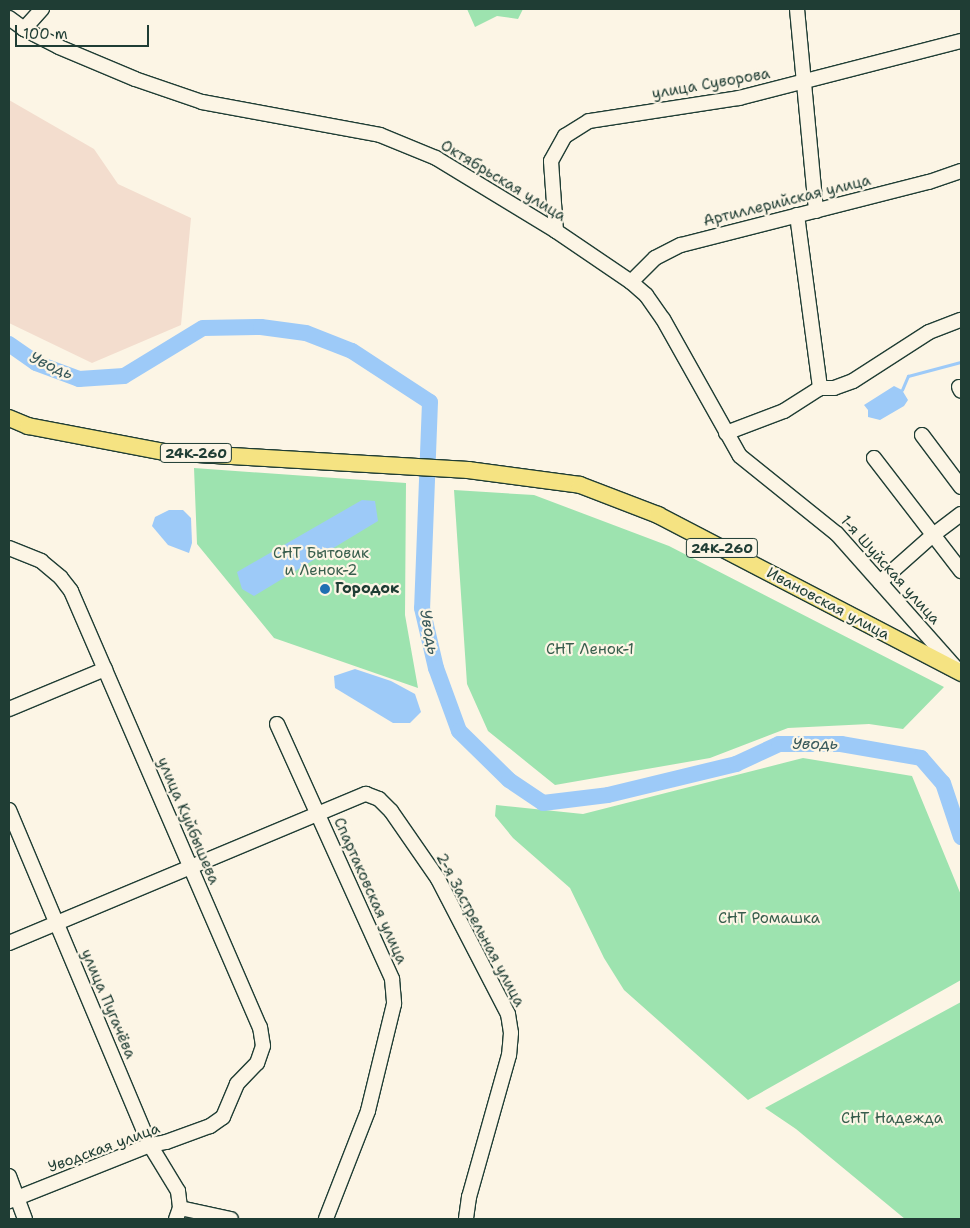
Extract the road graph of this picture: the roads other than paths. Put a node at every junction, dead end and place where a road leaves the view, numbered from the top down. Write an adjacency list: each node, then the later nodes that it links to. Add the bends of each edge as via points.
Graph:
1 (42, 9): 4 (street)
2 (797, 9): 6 (street)
3 (9, 18): 4 (street, Октябрьская улица)
4 (24, 29): 10 (street, Октябрьская улица, via 135,79 202,102 380,135 436,158)
5 (961, 40): 6 (street, улица Суворова)
6 (802, 83): 8 (street); 10 (street, улица Суворова, via 740,98 589,121 565,136 551,161)
7 (961, 171): 8 (street, Артиллерийская улица)
8 (816, 211): 9 (street, Артиллерийская улица)
9 (797, 215): 11 (street, Артиллерийская улица, via 681,245 655,258); 13 (street)
10 (556, 231): 11 (street, Октябрьская улица)
11 (631, 282): 15 (street, Октябрьская улица, via 646,295 664,319)
12 (961, 320): 13 (street, via 929,332 853,381 834,388)
13 (820, 388): 15 (street, via 784,411)
14 (9, 418): 25 (main road, Ивановская улица / 24К-260, via 28,426 164,452 468,470 580,485 658,515)
15 (726, 432): 23 (street, 1-я Шуйская улица, via 740,456 837,534)
16 (922, 435): 18 (street)
17 (874, 458): 20 (street)
18 (961, 487)
19 (961, 514): 20 (street)
20 (933, 535): 22 (street); 23 (street)
21 (9, 548): 24 (street, улица Куйбышева, via 41,561 61,578 71,591)
22 (961, 571)
23 (880, 582): 25 (street, 1-я Шуйская улица)
24 (104, 669): 26 (street); 30 (street, улица Куйбышева)
25 (961, 673)
26 (9, 708)
27 (276, 724): 29 (street, Спартаковская улица)
28 (9, 810): 31 (street, улица Пугачёва)
29 (317, 814): 30 (street); 40 (street, Спартаковская улица, via 392,979 394,1004 368,1112); 41 (street, 2-я Застрельная улица, via 366,794 379,799 438,879 508,1014 511,1033 509,1055 469,1197)
30 (190, 867): 31 (street); 33 (street, улица Куйбышева, via 260,1027 263,1046 256,1063 237,1084 223,1117)
31 (56, 923): 32 (street); 34 (street, улица Пугачёва)
32 (9, 943)
33 (210, 1126): 34 (street, Уводская улица)
34 (150, 1145): 36 (street, Уводская улица); 37 (street, улица Пугачёва, via 178,1191)
35 (9, 1176): 36 (street)
36 (13, 1199): 38 (street)
37 (178, 1214): 39 (street)
38 (25, 1219)
39 (231, 1219)
40 (326, 1219)
41 (466, 1219)

